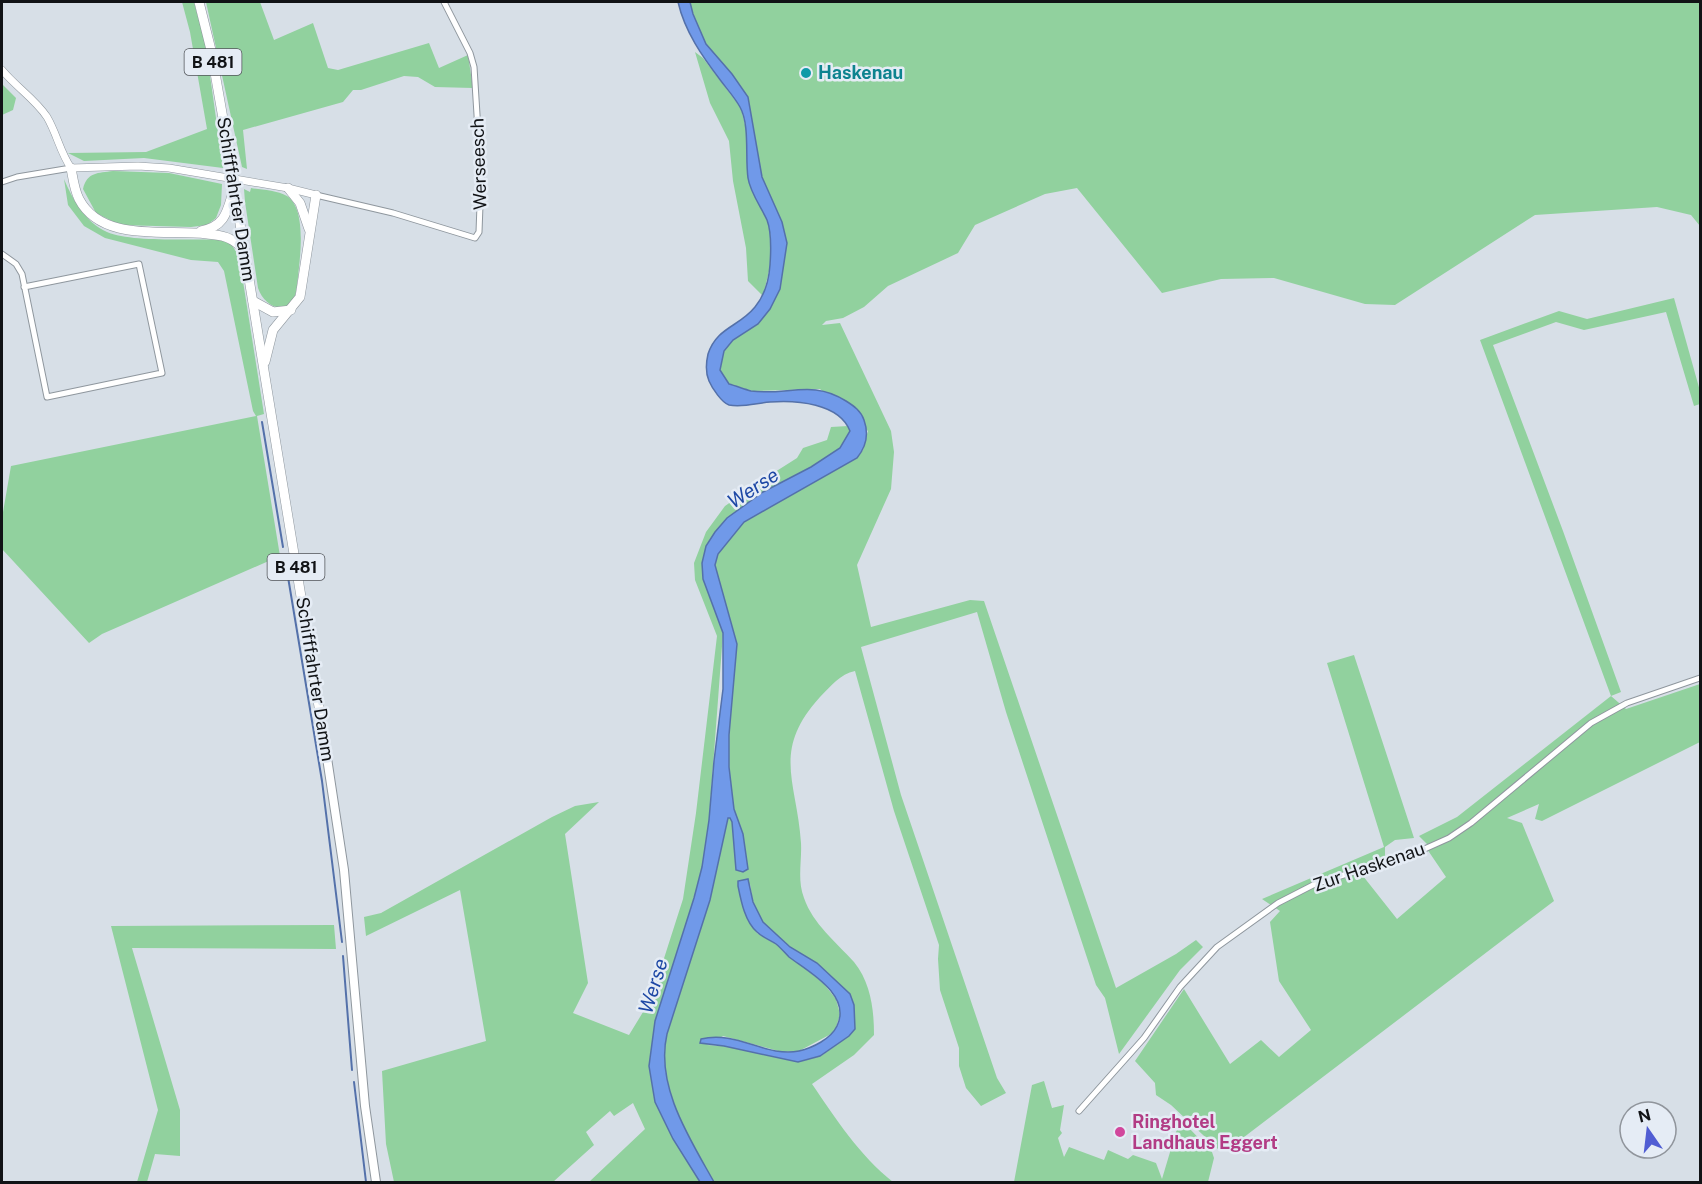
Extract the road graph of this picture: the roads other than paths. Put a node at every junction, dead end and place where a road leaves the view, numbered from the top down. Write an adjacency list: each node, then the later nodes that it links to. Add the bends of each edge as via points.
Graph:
1 (199, 2): 6 (highway, Schifffahrter Damm / B 481, bridge)
2 (444, 2): 8 (street, Werseesch, via 474,67 481,178 479,232 475,238)
3 (2, 70): 4 (street, via 46,116)
4 (71, 168): 5 (street); 7 (street, via 169,168); 10 (highway, B 481, via 80,200 93,217 109,227)
5 (2, 182)
6 (234, 187): 10 (highway, B 481, via 223,220); 11 (highway, Schifffahrter Damm / B 481)
7 (288, 188): 8 (street); 9 (highway, B 481, via 300,203)
8 (316, 195): 9 (highway, B 481)
9 (309, 231): 15 (highway, B 481, via 300,297)
10 (192, 232): 11 (highway, B 481, via 230,239)
11 (244, 250): 14 (highway, Schifffahrter Damm / B 481)
12 (2, 254): 13 (street, via 20,269)
13 (24, 287): 13 (street, via 47,397 162,373 140,264)
14 (253, 301): 15 (highway, via 273,312); 16 (highway, Schifffahrter Damm / B 481)
15 (291, 310): 16 (highway, B 481, via 273,330)
16 (264, 367): 18 (highway, Schifffahrter Damm / B 481)
17 (1701, 678): 19 (street, Zur Haskenau, via 1627,704 1591,723 1449,838 1315,884 1269,909 1217,947)
18 (322, 724): 20 (main road, Schifffahrter Damm / B 481, via 345,878 365,1106)
19 (1079, 1111)
20 (376, 1182)

